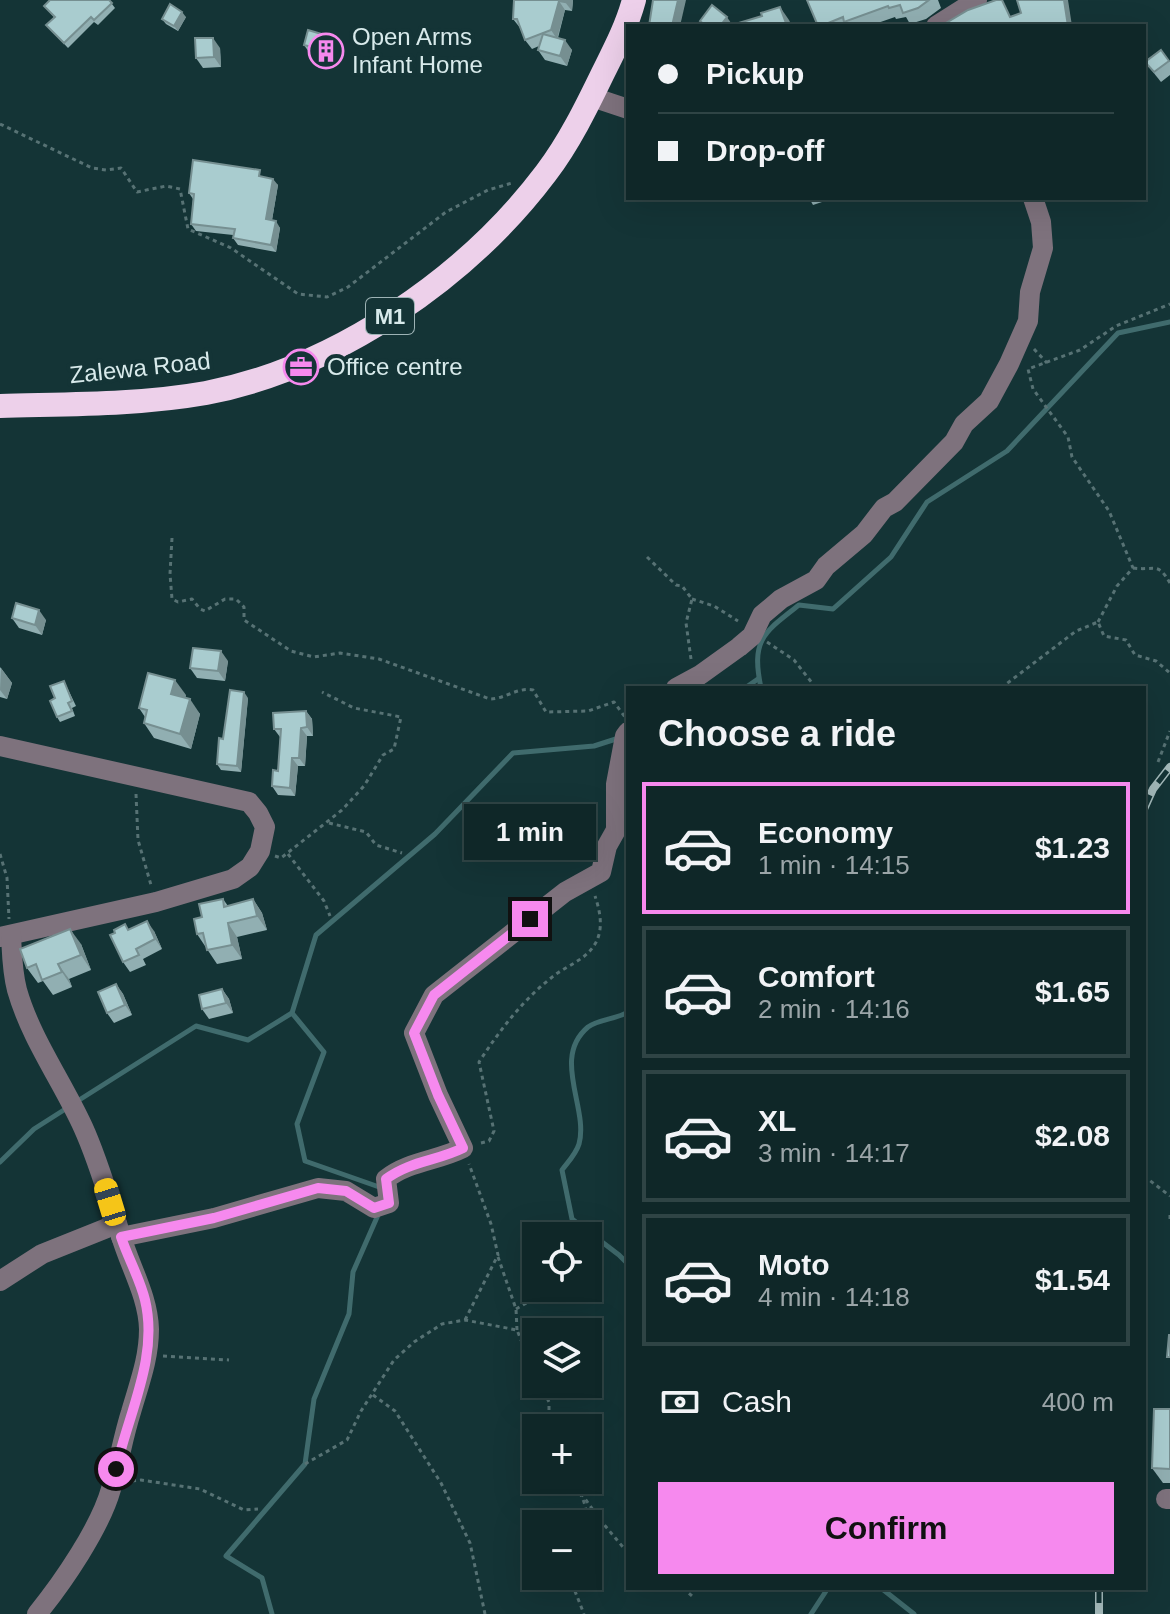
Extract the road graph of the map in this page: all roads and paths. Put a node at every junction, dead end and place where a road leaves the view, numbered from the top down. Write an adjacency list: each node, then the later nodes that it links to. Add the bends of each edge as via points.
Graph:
1 (634, 0): 4 (highway, Zalewa Road / M1)
2 (977, 0): 5 (street)
3 (626, 24): 6 (highway, Zalewa Road / M1)
4 (626, 24)
5 (939, 24)
6 (592, 97): 7 (street); 14 (highway, Zalewa Road / M1, via 547,172 490,236 417,299 369,329 298,363 208,392)
7 (626, 108)
8 (0, 124): 9 (path, via 92,168 121,168 137,192 180,189 188,229 231,248 298,294 327,297 348,287 446,212)
9 (517, 181)
10 (1034, 200): 21 (street, via 1043,248 1028,321 989,401 864,534 816,580 762,615)
11 (1170, 304): 13 (path)
12 (1032, 346): 13 (path)
13 (1047, 363): 17 (path, via 1028,369 1033,389 1068,437 1072,457 1109,511)
14 (0, 406)
15 (172, 538): 27 (path, via 172,599 192,599 205,611 236,599 244,607 244,620 291,651 314,657 340,653 376,658 490,699 529,689 549,713 588,711 614,702)
16 (647, 557): 19 (path)
17 (1133, 568): 18 (path, via 1158,568); 20 (path)
18 (1170, 583)
19 (692, 599): 21 (path, via 714,606); 23 (path)
20 (1098, 622): 22 (path, via 1104,636 1126,640 1135,655 1156,661); 25 (path, via 1076,631)
21 (753, 633): 23 (street); 24 (path, via 794,660)
22 (1170, 673)
23 (685, 683)
24 (814, 686)
25 (1004, 686)
26 (322, 692): 33 (path, via 354,708 401,717 394,749 383,755)
27 (626, 717)
28 (1170, 731): 31 (path)
29 (626, 735): 38 (street, via 616,784 616,830)
30 (0, 746): 32 (street)
31 (1158, 762)
32 (136, 778): 34 (street, via 249,802 265,827); 39 (path, via 138,840)
33 (329, 823): 35 (path, via 366,832 376,845); 37 (path)
34 (260, 851): 37 (path, via 281,858); 39 (street, via 233,879)
35 (402, 853)
36 (0, 854): 41 (path, via 7,878)
37 (288, 854): 40 (path)
38 (601, 872): 42 (path, via 595,894 601,916 597,942 516,1009 479,1062 494,1131 489,1141); 42 (street, via 565,892 434,995 414,1033)
39 (156, 902): 41 (street)
40 (330, 916)
41 (5, 936): 45 (street, via 17,992 49,1066 82,1123)
42 (463, 1148): 45 (street, via 400,1168 386,1179 389,1203 374,1208 346,1191 318,1188 214,1218); 46 (path)
43 (1146, 1178): 44 (path)
44 (1170, 1196)
45 (119, 1231): 47 (street, via 42,1254); 53 (street, via 145,1299)
46 (498, 1255): 49 (path); 50 (path)
47 (0, 1281)
48 (528, 1302): 49 (path)
49 (516, 1309): 51 (path)
50 (465, 1320): 51 (path); 55 (path, via 442,1324 414,1342 394,1360)
51 (517, 1330): 52 (path)
52 (522, 1342)
53 (147, 1356): 54 (path); 57 (street)
54 (229, 1360)
55 (372, 1394): 56 (path, via 347,1440); 65 (path, via 395,1411 441,1483 470,1543)
56 (305, 1464)
57 (111, 1491): 59 (path, via 123,1482 141,1480 200,1489 244,1510); 64 (street, via 87,1539)
58 (582, 1494): 60 (path)
59 (258, 1509)
60 (626, 1551)
61 (575, 1590): 66 (path)
62 (685, 1590): 63 (path)
63 (692, 1596)
64 (37, 1614)
65 (485, 1614)
66 (584, 1614)

